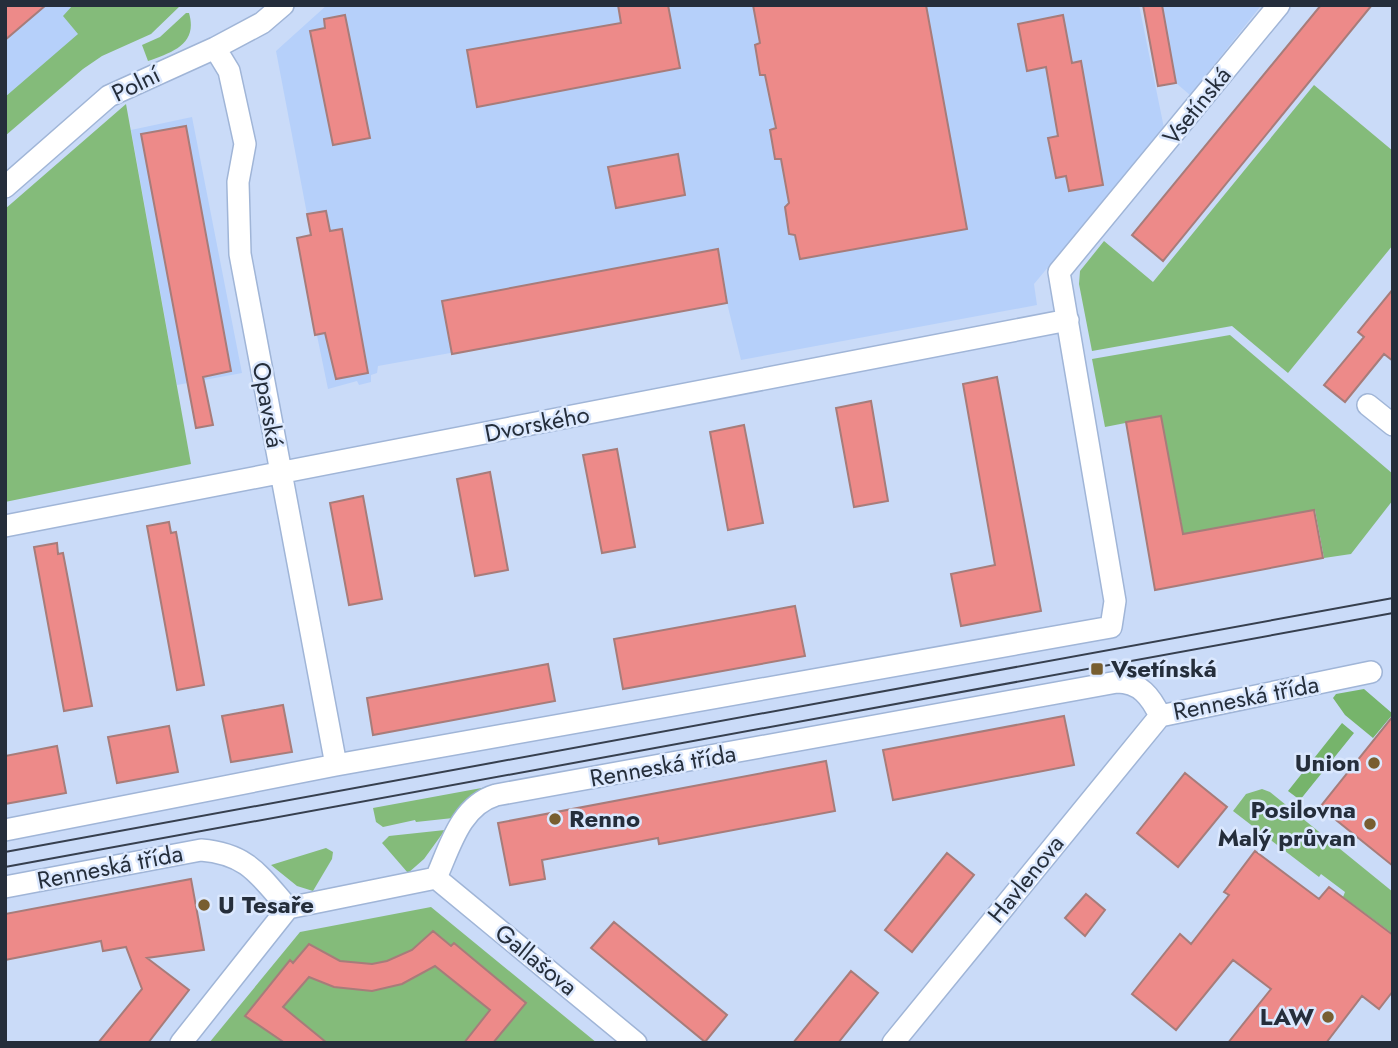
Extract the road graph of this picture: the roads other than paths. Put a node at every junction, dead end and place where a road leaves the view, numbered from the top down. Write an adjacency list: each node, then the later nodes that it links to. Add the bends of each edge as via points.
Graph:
1 (283, 5): 3 (street, Polní, via 262,23)
2 (1279, 5): 5 (street, Vsetínská, via 1059,272)
3 (215, 48): 4 (street, Polní, via 109,96); 8 (street, Opavská, via 229,71 245,144 238,182 240,254)
4 (5, 187)
5 (1068, 320): 8 (street, Dvorského); 12 (street, Vsetínská, via 1115,601 1111,627)
6 (1368, 405): 7 (street)
7 (1393, 425)
8 (280, 474): 9 (street, Dvorského); 12 (street, Opavská)
9 (5, 526)
10 (1371, 672): 11 (street, Renneská třída)
11 (1160, 716): 14 (street, Renneská třída, via 1142,690 1117,682 496,795 468,811); 19 (street, Havlenova)
12 (336, 765): 13 (street)
13 (5, 830)
14 (436, 878): 16 (street); 18 (street, Gallašova)
15 (5, 887): 16 (street, Renneská třída, via 201,850 225,852 250,864)
16 (288, 908): 17 (street)
17 (181, 1043)
18 (636, 1043)
19 (893, 1043)

